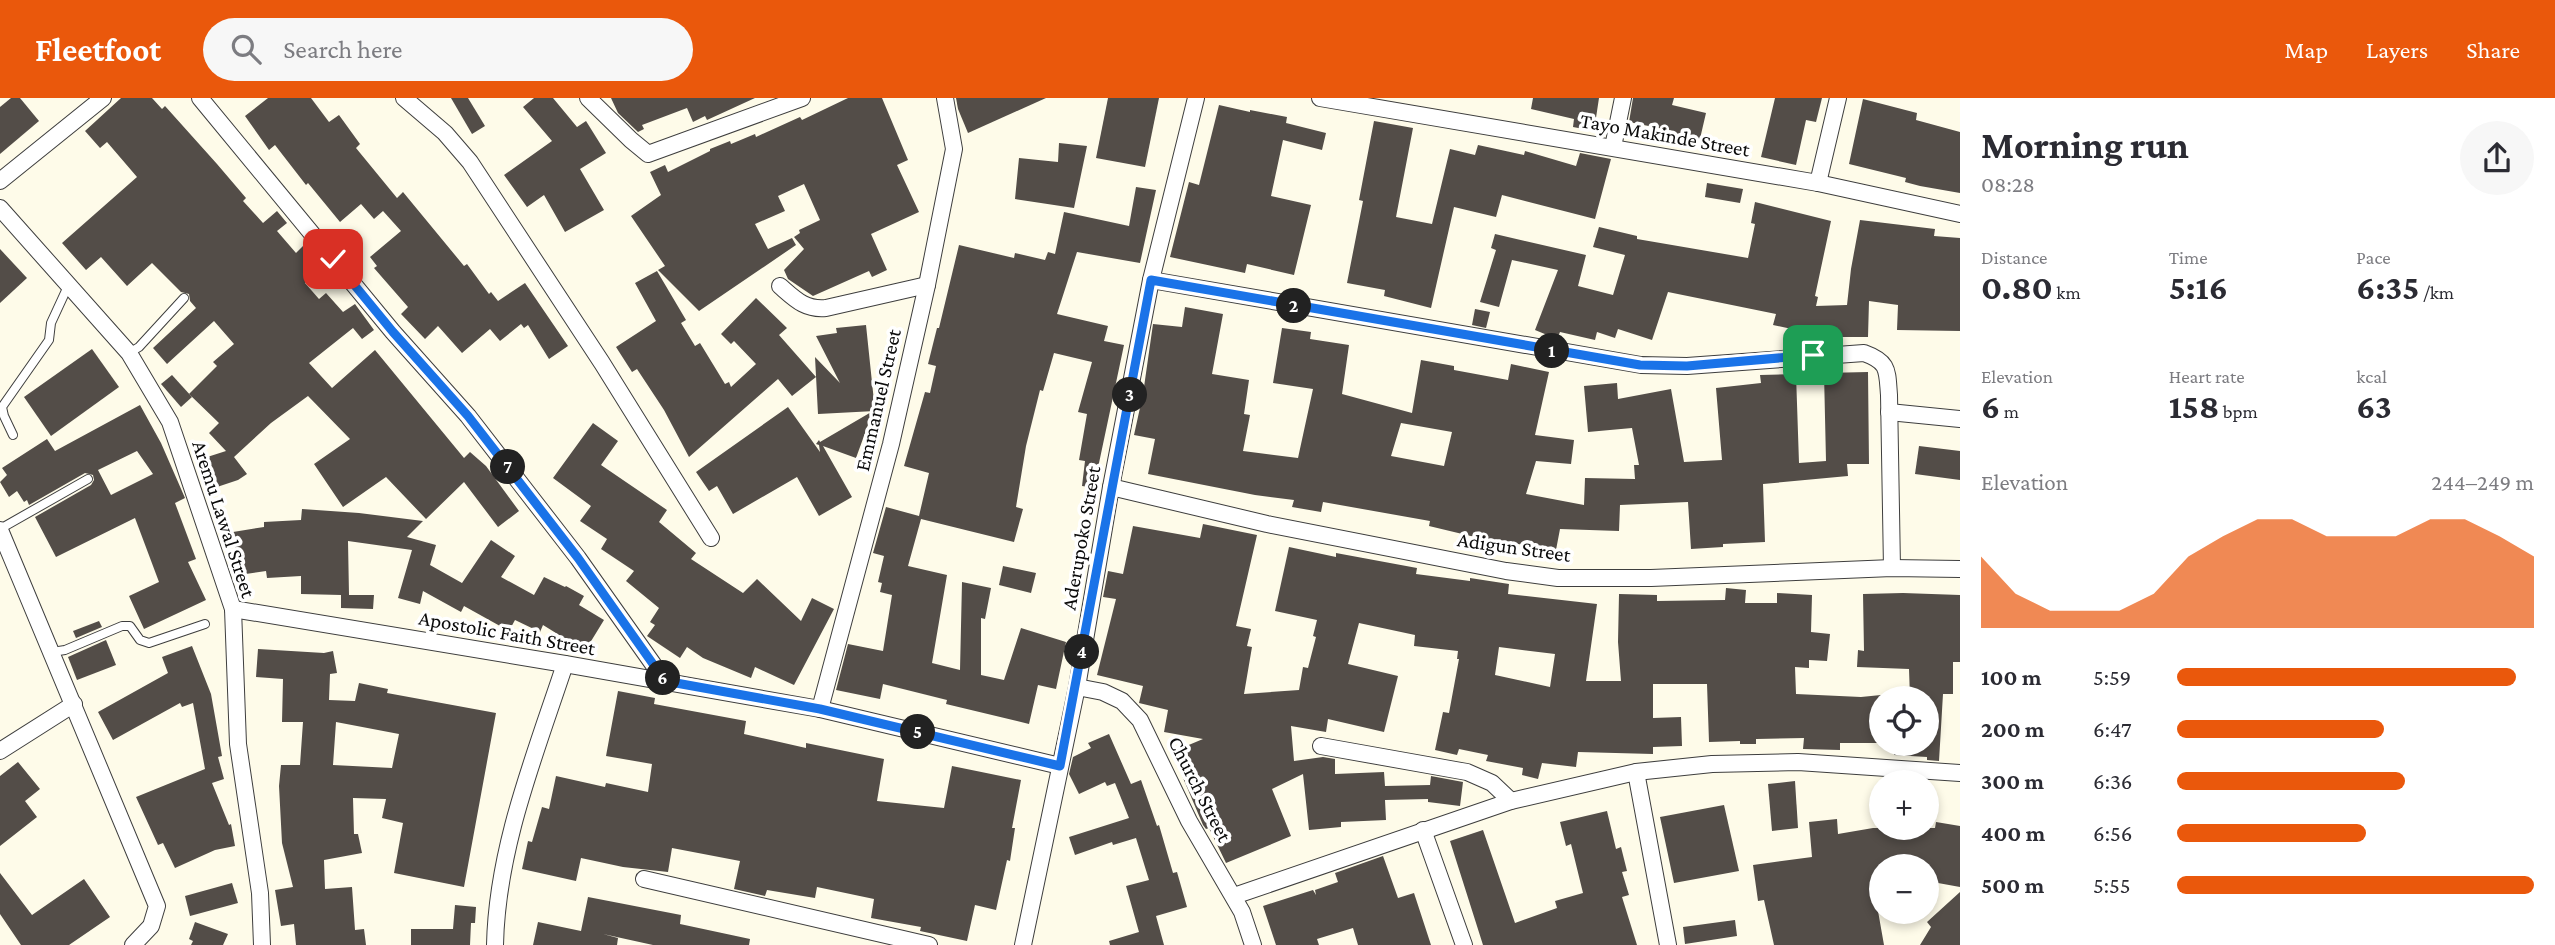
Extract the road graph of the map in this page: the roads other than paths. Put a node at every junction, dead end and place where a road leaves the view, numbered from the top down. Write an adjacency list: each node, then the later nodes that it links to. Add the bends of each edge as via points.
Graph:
1 (103, 98): 12 (street)
2 (200, 98): 35 (street, via 468,416 578,558)
3 (404, 98): 28 (street, via 470,162)
4 (588, 98): 5 (street, via 648,153)
5 (802, 98)
6 (945, 98): 18 (street, Emmanuel Street, via 954,149)
7 (1196, 98): 16 (street, Aderupoko Street)
8 (1320, 98): 11 (street, Tayo Makinde Street)
9 (1623, 98): 11 (street)
10 (1838, 98): 13 (street)
11 (1613, 147): 13 (street, Tayo Makinde Street)
12 (0, 181)
13 (1818, 183): 15 (street, Tayo Makinde Street)
14 (0, 208): 17 (street, Aremu Lawal Street)
15 (1960, 214)
16 (1151, 280): 22 (street, via 1640,365 1687,366 1864,353 1880,359 1888,371); 26 (street, Aderupoko Street)
17 (69, 284): 21 (street, Aremu Lawal Street); 24 (lane, via 51,323 49,340 2,407)
18 (927, 285): 19 (street, via 813,309); 38 (street, Emmanuel Street, via 891,444)
19 (780, 286)
20 (184, 298): 21 (lane)
21 (129, 353): 31 (street, Aremu Lawal Street, via 170,422)
22 (1889, 412): 23 (street); 29 (street)
23 (1960, 419)
24 (13, 435)
25 (88, 479): 27 (lane)
26 (1111, 487): 29 (street, Adigun Street, via 1267,524 1558,578); 36 (street, Aderupoko Street)
27 (0, 530): 33 (street)
28 (711, 538)
29 (1892, 568): 30 (street, Adigun Street)
30 (1960, 569)
31 (233, 609): 34 (street, Apostolic Faith Street); 49 (street, Aremu Lawal Street, via 238,744 260,893)
32 (205, 624): 33 (lane, via 149,643 130,626 122,625)
33 (52, 652): 37 (street)
34 (565, 664): 35 (street, Apostolic Faith Street); 50 (street, via 516,812 496,916)
35 (665, 681): 38 (street, Apostolic Faith Street)
36 (1077, 687): 41 (street, Aderupoko Street); 47 (street, Church Street, via 1122,701 1140,720 1189,821)
37 (74, 704): 40 (street); 48 (street, via 157,906 151,926)
38 (820, 709): 41 (street, Apostolic Faith Street)
39 (1321, 746): 44 (street, via 1467,772 1492,783)
40 (0, 751)
41 (1060, 766): 52 (street, Aderupoko Street)
42 (1636, 772): 43 (street, via 1798,762); 44 (street); 55 (street)
43 (1960, 773)
44 (1511, 801): 45 (street)
45 (1423, 830): 47 (street); 54 (street)
46 (644, 879): 51 (street)
47 (1234, 896): 53 (street, Church Street)
48 (133, 945)
49 (262, 945)
50 (495, 945)
51 (929, 945)
52 (1023, 945)
53 (1252, 945)
54 (1464, 945)
55 (1668, 945)

